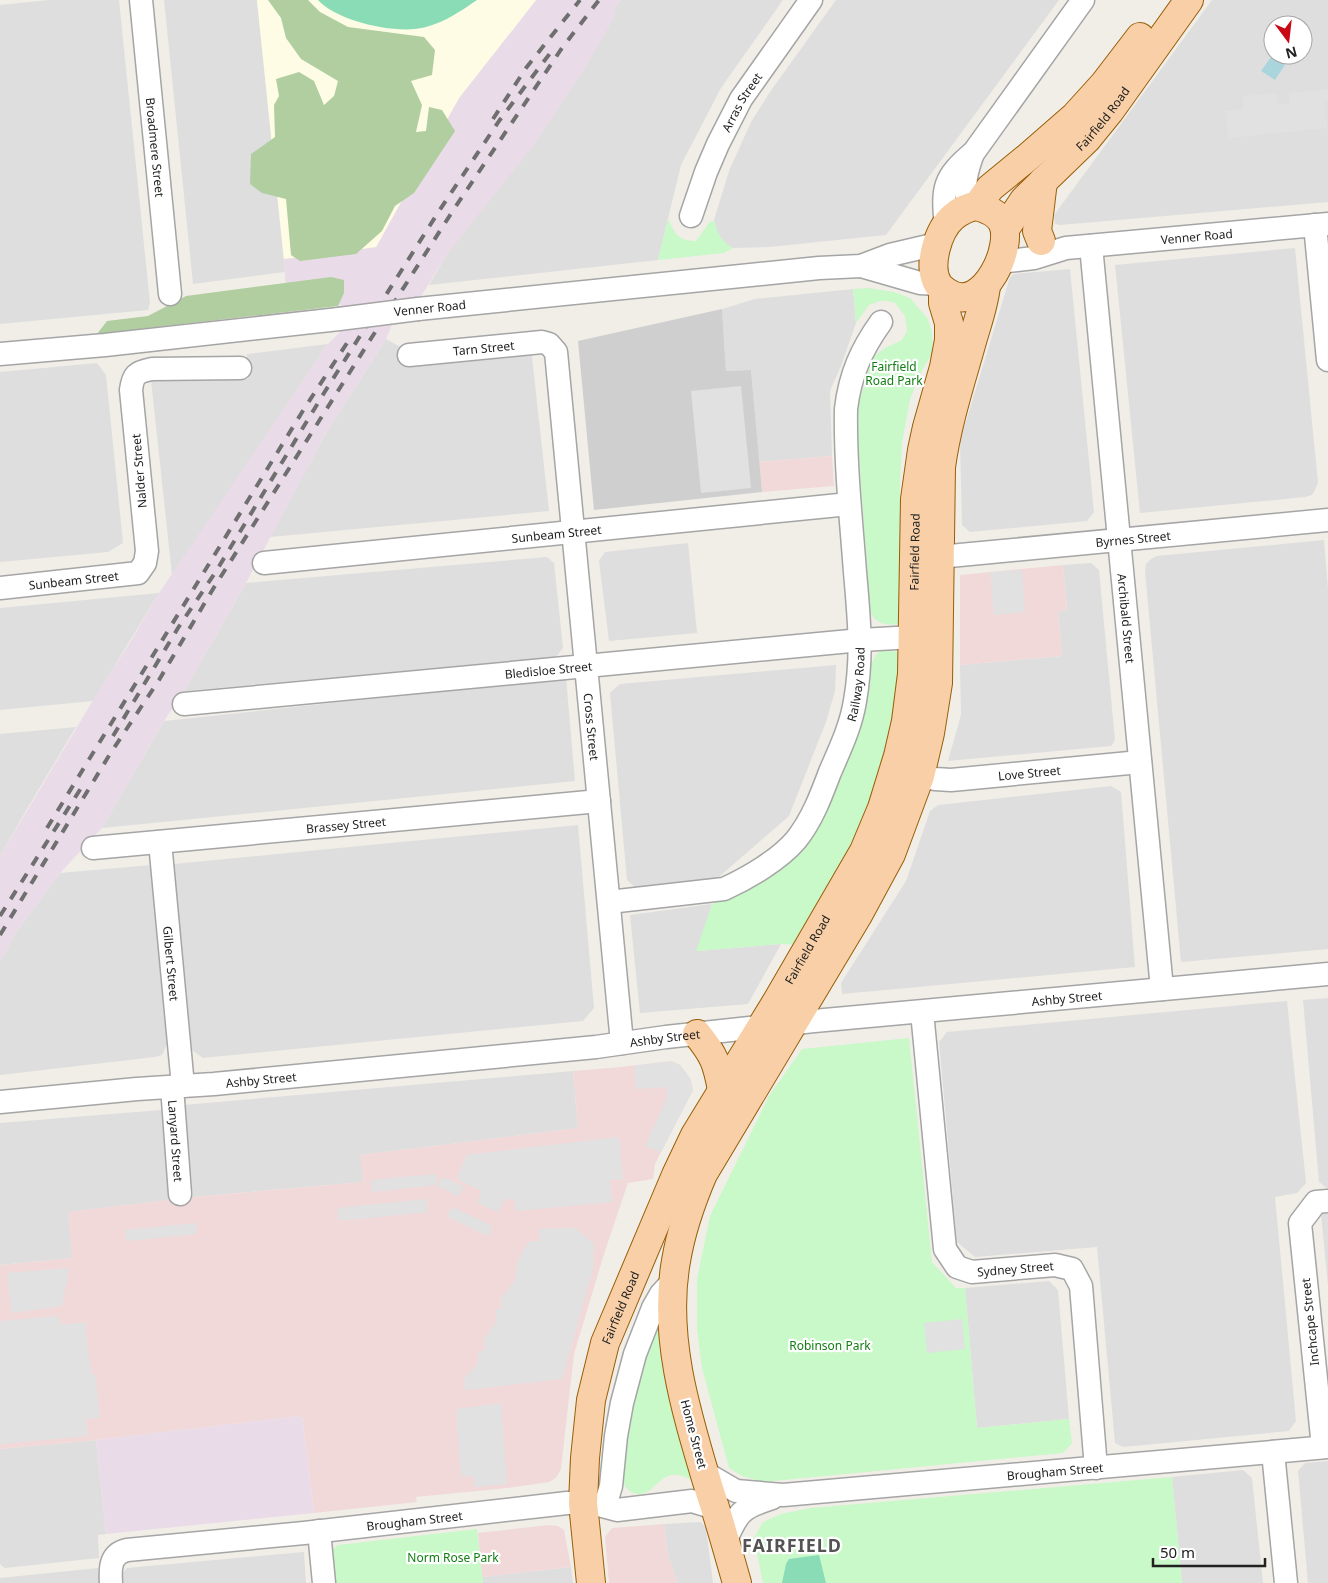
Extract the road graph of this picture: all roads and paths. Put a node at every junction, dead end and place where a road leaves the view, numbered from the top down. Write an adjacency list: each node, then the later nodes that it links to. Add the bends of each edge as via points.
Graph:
1 (141, 0): 19 (street, Broadmere Street)
2 (811, 0): 9 (street, Arras Street, via 741,99 706,172)
3 (1083, 0): 6 (street)
4 (1166, 0): 8 (main road, Fairfield Road, via 1127,55 1075,116 990,188)
5 (1189, 0): 7 (main road, Fairfield Road, via 1109,112)
6 (974, 152): 8 (street, via 965,178 966,193); 12 (street, via 958,166 945,186)
7 (1043, 181): 11 (main road, Fairfield Road, via 1024,200); 13 (main road, via 1037,231)
8 (973, 207): 11 (main road, via 996,214); 12 (main road, via 952,218)
9 (692, 216)
10 (1322, 224): 14 (street, Venner Road); 24 (street)
11 (1005, 232): 13 (street, Venner Road); 15 (main road)
12 (942, 235): 16 (street, Venner Road); 18 (main road, via 933,268)
13 (1054, 245): 14 (street, Venner Road); 15 (street, Venner Road, via 1034,258)
14 (1091, 246): 29 (street, Archibald Street)
15 (999, 262): 17 (main road)
16 (861, 266): 18 (street, Venner Road); 22 (street, Venner Road, bridge)
17 (986, 286): 18 (main road, via 962,297); 30 (main road, Fairfield Road, via 940,467)
18 (940, 287): 34 (main road, Fairfield Road, via 949,323 949,340 925,434 915,499)
19 (170, 294)
20 (881, 322): 26 (street, Railway Road, via 860,354 848,394 845,428)
21 (555, 350): 23 (street, Tarn Street, via 542,342); 28 (street, Cross Street)
22 (0, 354)
23 (410, 355)
24 (1328, 360)
25 (240, 368): 32 (street, Nalder Street, via 152,370 133,378 131,390 146,552)
26 (849, 504): 28 (street, Sunbeam Street); 35 (street, Railway Road)
27 (1328, 520): 29 (street, Byrnes Street)
28 (574, 532): 31 (street, Sunbeam Street); 36 (street, Cross Street)
29 (1119, 540): 30 (street, Byrnes Street); 38 (street, Archibald Street)
30 (939, 557): 39 (main road, Fairfield Road, via 938,683)
31 (264, 563)
32 (143, 567): 33 (street, Sunbeam Street, via 134,575)
33 (0, 588)
34 (913, 637): 35 (street, Bledisloe Street); 48 (main road, Fairfield Road, via 906,721 882,808 864,851)
35 (861, 640): 36 (street, Bledisloe Street); 43 (street, Railway Road, via 860,670 850,722 817,806 796,840 772,861 724,890)
36 (586, 666): 37 (street, Bledisloe Street); 40 (street, Cross Street)
37 (184, 704)
38 (1140, 762): 39 (street, Love Street, via 951,780); 45 (street, Archibald Street)
39 (920, 776): 47 (main road, Fairfield Road, via 891,854)
40 (599, 801): 41 (street, Brassey Street); 43 (street, Cross Street)
41 (160, 842): 42 (street, Brassey Street); 51 (street, Gilbert Street)
42 (93, 848)
43 (609, 902): 50 (street, Cross Street)
44 (1328, 974): 45 (street, Ashby Street)
45 (1162, 990): 46 (street, Ashby Street)
46 (922, 1012): 47 (street, Ashby Street); 59 (street, Sydney Street, via 945,1249 957,1267 972,1272 1055,1265 1072,1269 1080,1286)
47 (793, 1024): 48 (street, Ashby Street); 56 (main road, Fairfield Road, via 703,1174 683,1227)
48 (760, 1028): 49 (street, Ashby Street); 52 (main road, Fairfield Road)
49 (697, 1034): 50 (street, Ashby Street); 52 (main road, via 715,1059)
50 (622, 1043): 51 (street, Ashby Street)
51 (177, 1086): 53 (street, Ashby Street); 54 (street, Lanyard Street)
52 (722, 1090): 63 (main road, Fairfield Road, via 683,1159 605,1343 591,1400 585,1458)
53 (0, 1102)
54 (180, 1194)
55 (1322, 1202): 57 (street, Inchcape Street, via 1300,1223)
56 (673, 1281): 60 (main road, Home Street, via 677,1369); 63 (street, Fairfield Road, via 652,1308 634,1354 616,1436 612,1486)
57 (1326, 1447): 58 (street, Brougham Street)
58 (1273, 1452): 59 (street, Brougham Street); 70 (street)
59 (1096, 1468): 61 (street, Brougham Street)
60 (705, 1473): 61 (street, Brougham Street, via 736,1491); 62 (main road, Home Street)
61 (783, 1495): 65 (street, Brougham Street, via 743,1510)
62 (704, 1504): 63 (street, Brougham Street, via 620,1509); 65 (main road, Home Street)
63 (594, 1505): 64 (street, Brougham Street, via 568,1503); 68 (main road, Fairfield Road)
64 (319, 1531): 66 (street, Brougham Street, via 127,1550 114,1557 110,1569); 67 (street)
65 (725, 1542): 69 (main road, Home Street)
66 (111, 1583)
67 (324, 1583)
68 (591, 1583)
69 (737, 1583)
70 (1286, 1583)

